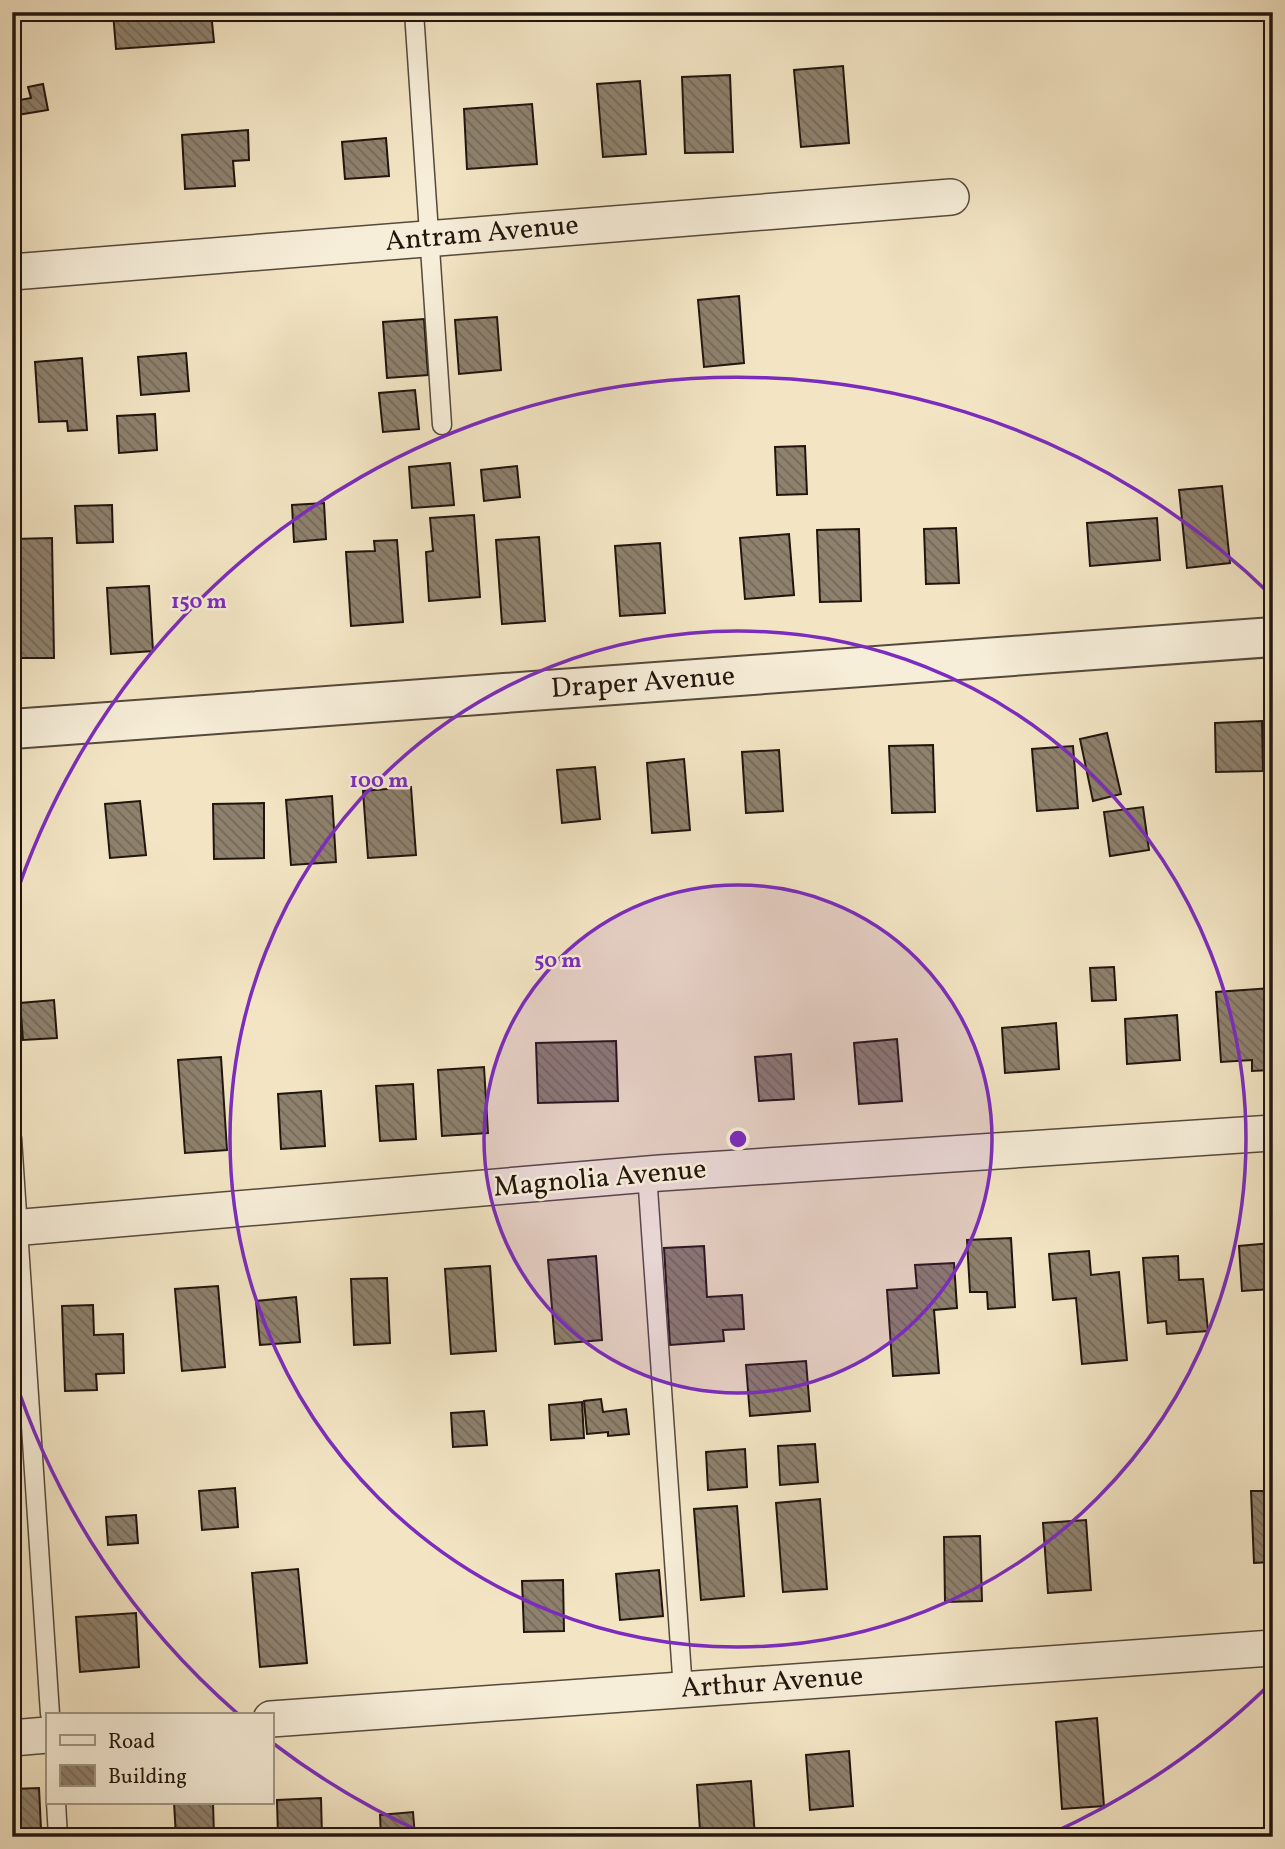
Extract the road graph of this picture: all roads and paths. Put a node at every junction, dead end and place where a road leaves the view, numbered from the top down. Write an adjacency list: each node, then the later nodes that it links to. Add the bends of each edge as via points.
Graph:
1 (414, 12): 3 (lane)
2 (951, 197): 3 (street, Antram Avenue)
3 (428, 239): 4 (street, Antram Avenue); 5 (lane)
4 (12, 272)
5 (442, 425)
6 (1273, 637): 7 (street, Draper Avenue)
7 (12, 729)
8 (1273, 1133): 10 (street, Magnolia Avenue)
9 (12, 1138): 11 (lane)
10 (647, 1174): 11 (street, Magnolia Avenue); 13 (lane)
11 (15, 1228): 14 (lane)
12 (1273, 1648): 13 (street, Arthur Avenue)
13 (683, 1690): 15 (street, Arthur Avenue)
14 (50, 1713)
15 (273, 1719)
16 (46, 1735): 17 (street)
17 (12, 1738)
18 (56, 1804): 19 (lane)
19 (58, 1837)

